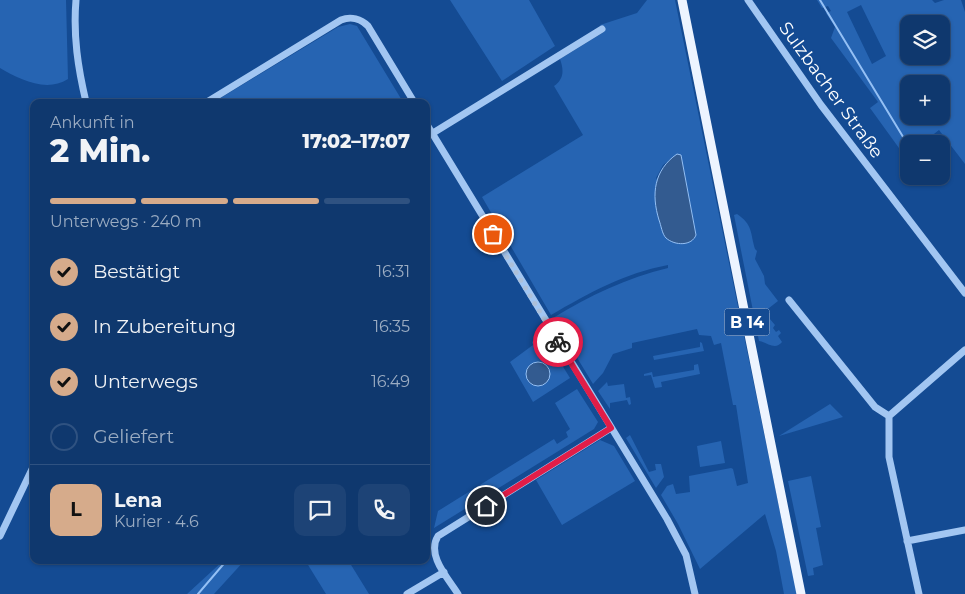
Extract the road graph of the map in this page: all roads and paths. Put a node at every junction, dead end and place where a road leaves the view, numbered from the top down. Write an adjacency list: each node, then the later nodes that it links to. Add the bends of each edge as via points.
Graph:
1 (76, 0): 5 (street, via 76,62)
2 (682, 0): 23 (main road, B 14)
3 (748, 0): 10 (street, Sulzbacher Straße, via 821,105)
4 (602, 29): 9 (street)
5 (85, 99)
6 (212, 99): 7 (street, via 348,18 368,26)
7 (412, 99)
8 (430, 128): 9 (street)
9 (433, 133): 14 (street)
10 (965, 292)
11 (789, 300): 13 (street, via 875,407)
12 (965, 350): 13 (street)
13 (889, 416): 18 (street, via 889,457)
14 (611, 428): 19 (street, via 441,534 434,550); 22 (street, via 677,537 686,555)
15 (30, 473): 17 (street)
16 (965, 530): 18 (street)
17 (0, 536)
18 (907, 542): 24 (street)
19 (444, 572): 20 (street); 21 (street)
20 (407, 594)
21 (458, 594)
22 (695, 594)
23 (801, 594)
24 (919, 594)

